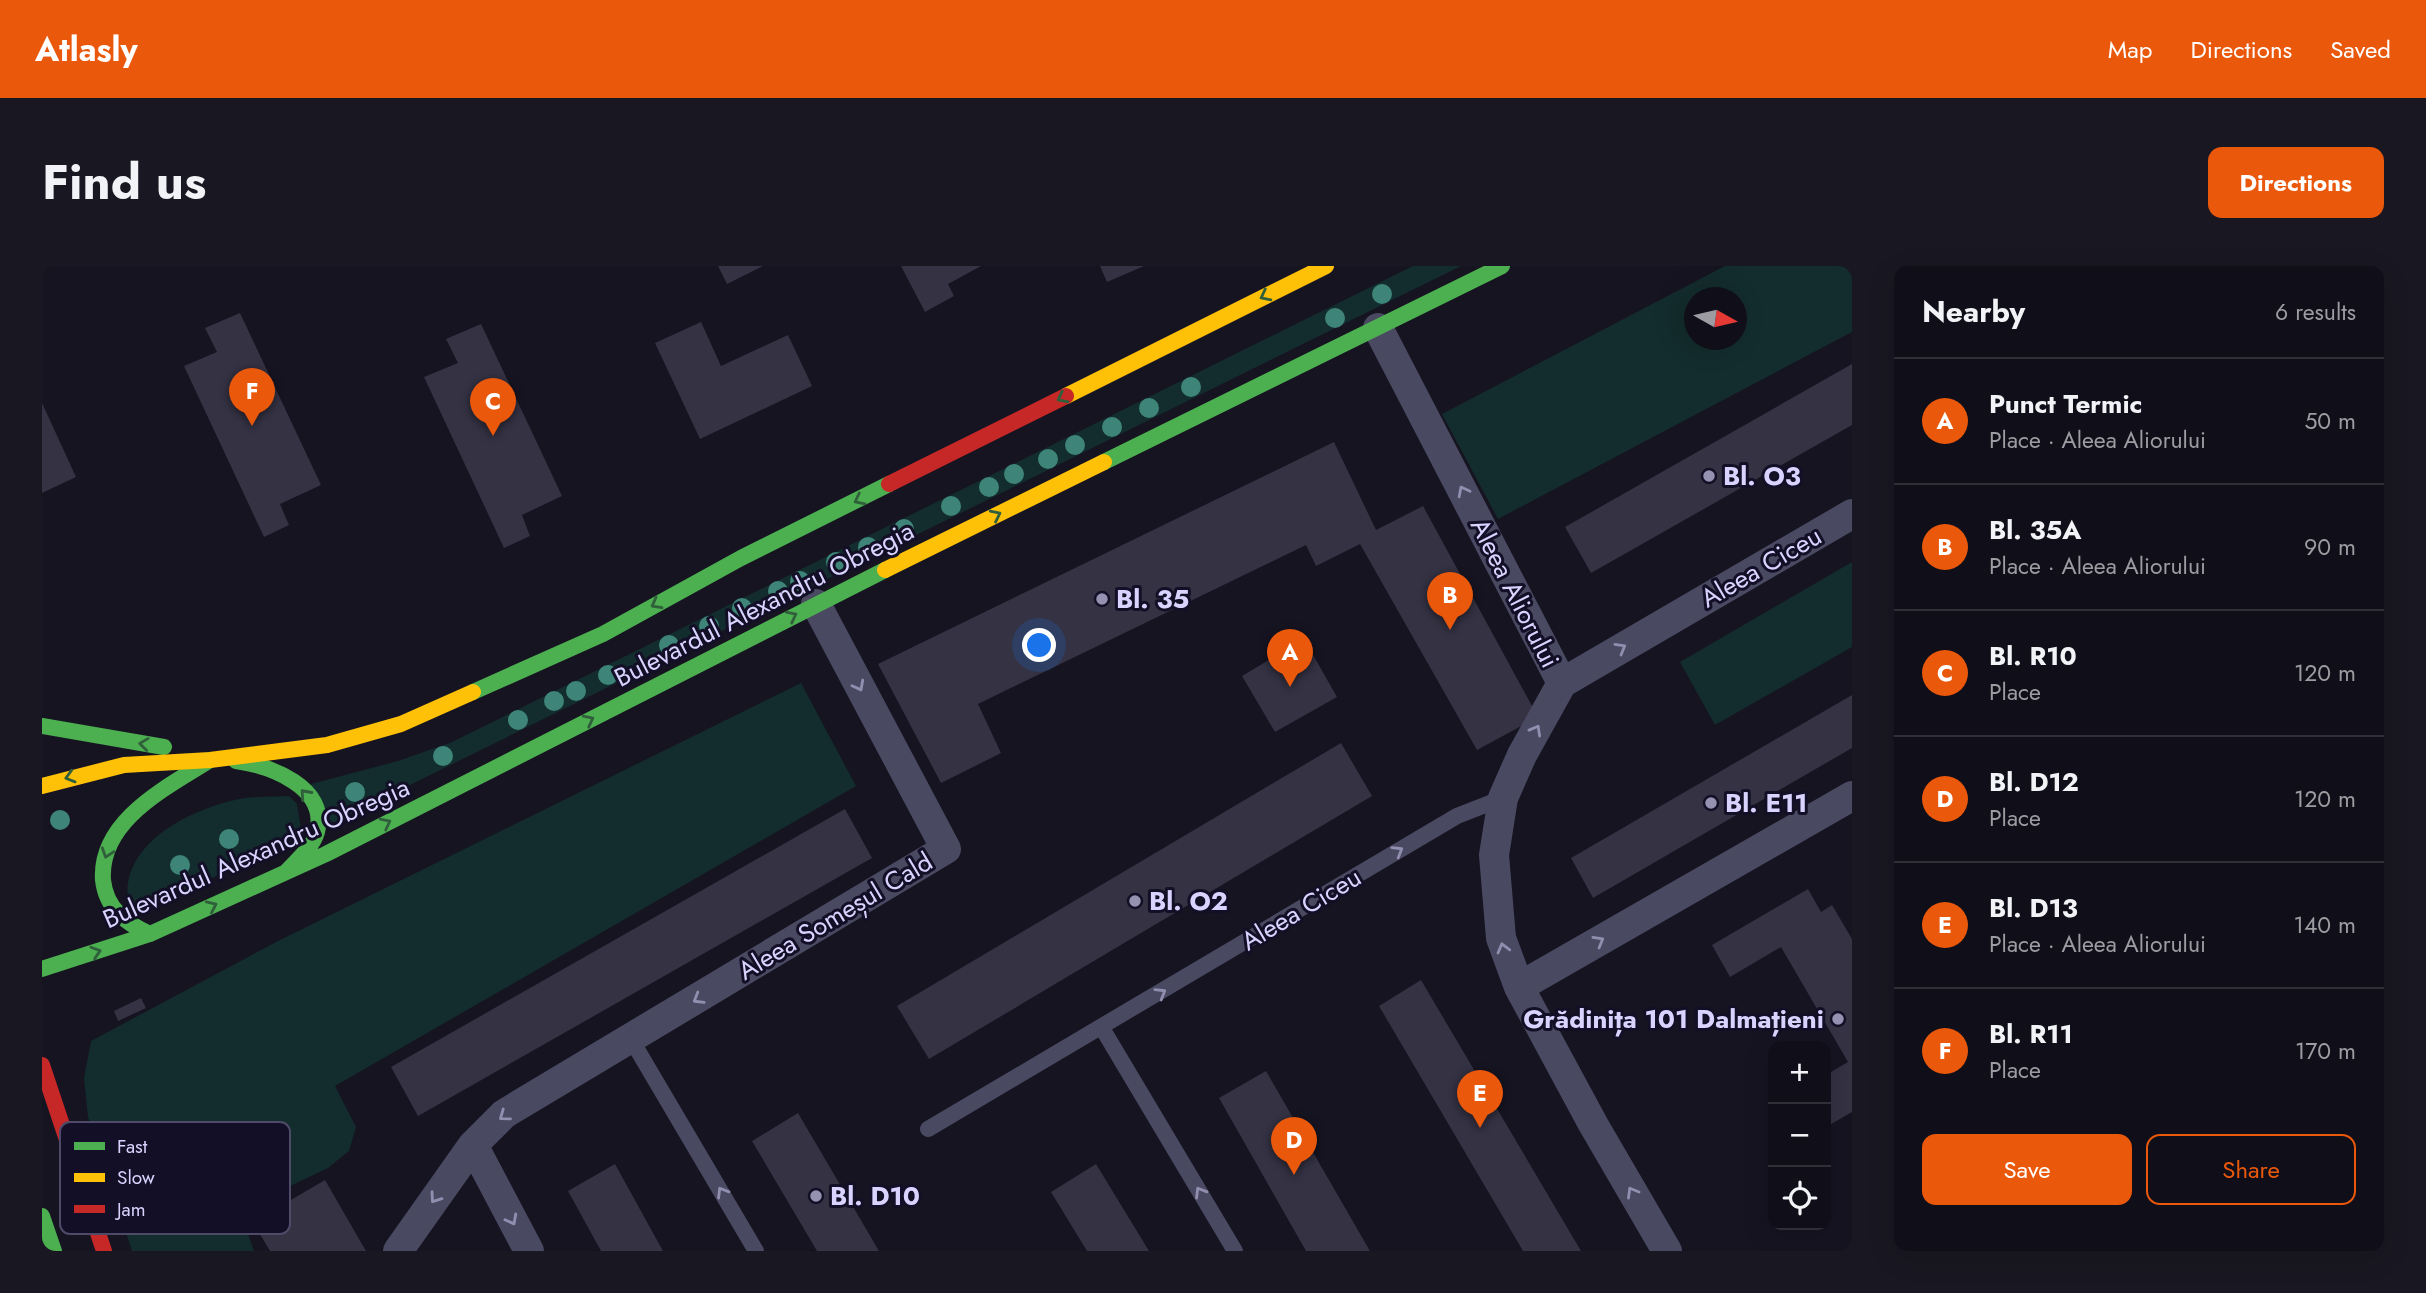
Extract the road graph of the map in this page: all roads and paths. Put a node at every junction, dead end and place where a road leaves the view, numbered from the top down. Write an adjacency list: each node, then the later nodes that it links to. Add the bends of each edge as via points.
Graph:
1 (1326, 266): 8 (main road, Bulevardul Alexandru Obregia, one-way to 8, via 741,558 603,634 401,724 327,745)
2 (1502, 266): 3 (main road, Bulevardul Alexandru Obregia)
3 (1378, 328): 5 (main road, Bulevardul Alexandru Obregia, one-way to 3); 6 (street, Aleea Aliorului, one-way to 3)
4 (1852, 514): 6 (street, Aleea Ciceu, one-way to 4)
5 (816, 604): 12 (main road, Bulevardul Alexandru Obregia, one-way to 5); 17 (street, Aleea Someșul Cald, one-way to 17, via 946,849)
6 (1562, 682): 11 (street, Aleea Aliorului, one-way to 6)
7 (42, 726): 8 (main road, one-way to 7, via 168,747)
8 (211, 760): 9 (main road, Bulevardul Alexandru Obregia, one-way to 9, via 124,765); 12 (main road, one-way to 8, via 317,832 318,812 307,792 276,771 246,762); 13 (main road, one-way to 13, via 122,825 103,861 102,881 115,914)
9 (42, 786)
10 (1852, 796): 15 (street, one-way to 10)
11 (1503, 798): 15 (street, Aleea Aliorului, one-way to 11, via 1507,964 1494,886); 16 (lane, Aleea Ciceu, one-way to 11, via 1457,816)
12 (286, 872): 13 (main road, Bulevardul Alexandru Obregia, one-way to 12)
13 (150, 934): 14 (main road, Bulevardul Alexandru Obregia, one-way to 13)
14 (42, 969)
15 (1519, 987): 30 (street, Aleea Aliorului, one-way to 15)
16 (1102, 1028): 20 (lane, Aleea Ciceu); 29 (lane, one-way to 16)
17 (631, 1039): 21 (street, Aleea Someșul Cald, one-way to 21, via 504,1114); 28 (lane, one-way to 17)
18 (42, 1065): 19 (main road)
19 (61, 1122)
20 (928, 1129)
21 (473, 1145): 26 (street, Aleea Someșul Cald, one-way to 26); 27 (street, one-way to 27)
22 (44, 1221): 24 (main road)
23 (98, 1234): 25 (main road)
24 (54, 1251)
25 (104, 1251)
26 (398, 1251)
27 (528, 1251)
28 (757, 1251)
29 (1235, 1251)
30 (1667, 1251)

